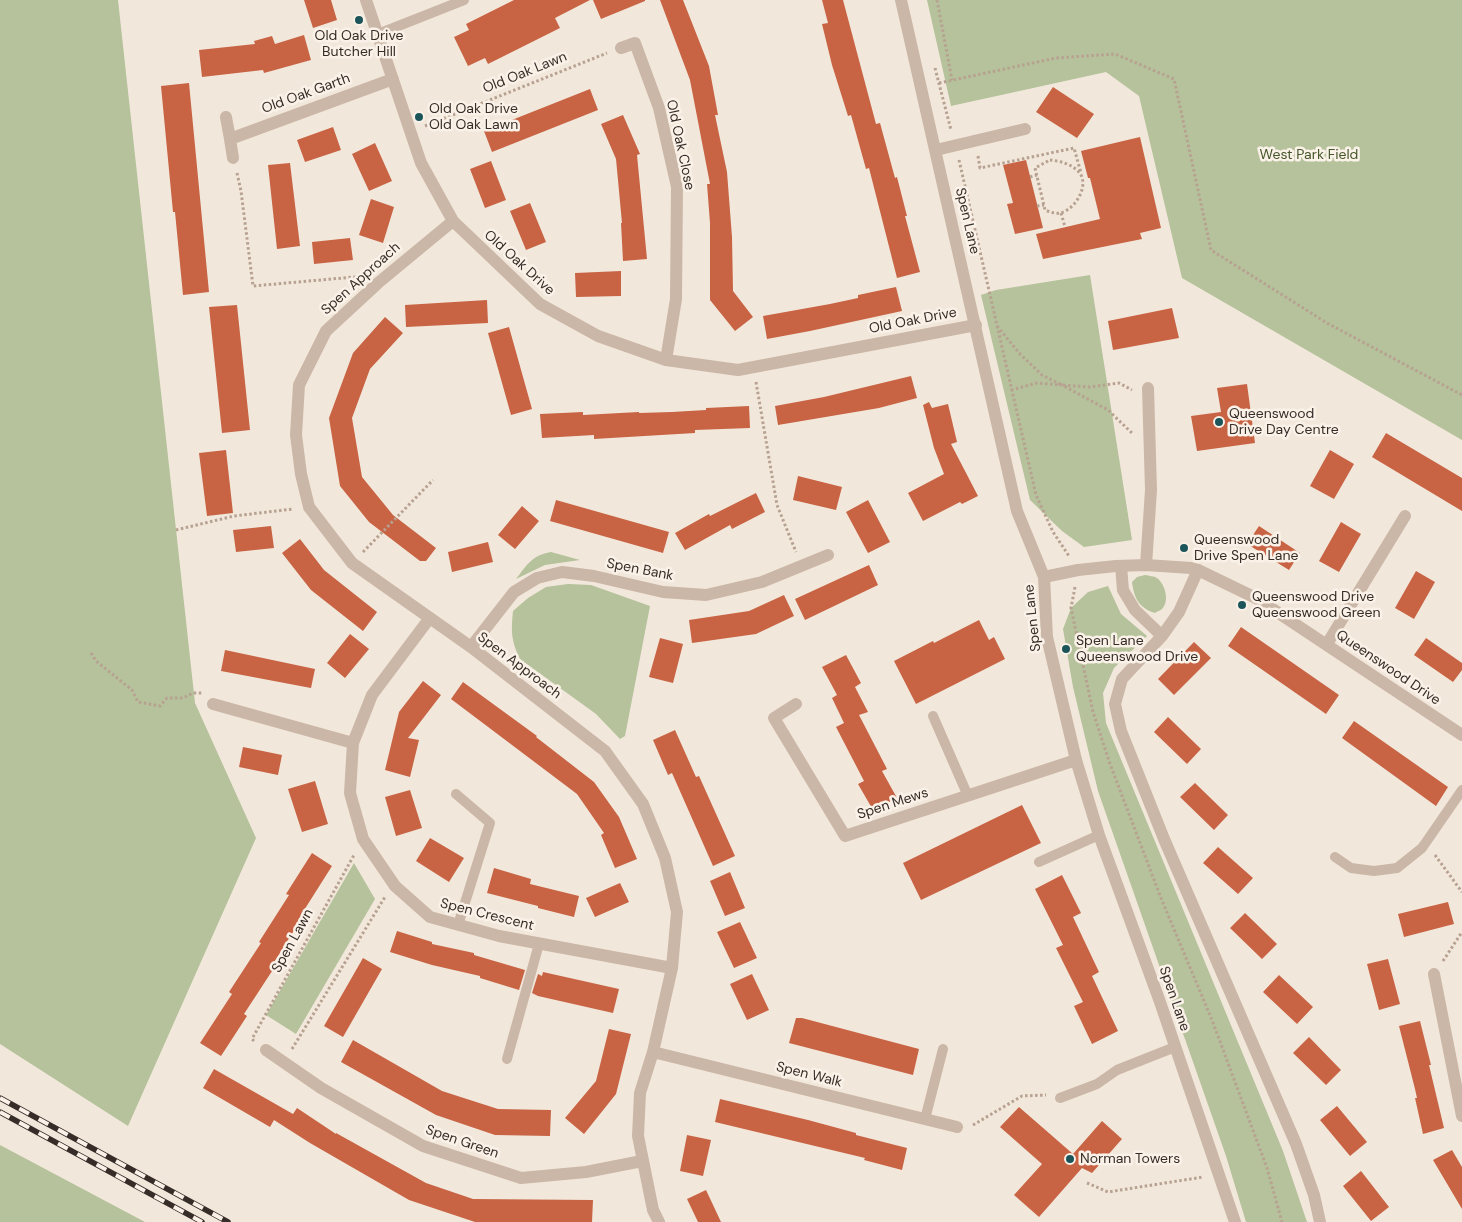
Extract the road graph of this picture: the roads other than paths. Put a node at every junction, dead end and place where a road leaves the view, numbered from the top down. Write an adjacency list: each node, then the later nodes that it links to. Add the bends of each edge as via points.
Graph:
1 (366, 0): 4 (street, Old Oak Drive)
2 (464, 0): 4 (lane)
3 (901, 0): 10 (street, Spen Lane)
4 (378, 34): 6 (street, Old Oak Drive)
5 (622, 48): 14 (street, Old Oak Close, via 635,43 659,108 677,187 676,299)
6 (393, 79): 9 (street, Old Oak Garth); 12 (street, Old Oak Drive, via 421,163)
7 (226, 117): 9 (street)
8 (1025, 129): 10 (street)
9 (230, 138): 11 (street)
10 (936, 150): 13 (street, Spen Lane)
11 (233, 158)
12 (453, 221): 14 (street, Old Oak Drive, via 540,304 598,336); 22 (street, Spen Approach, via 326,331 299,385 296,435 309,507 352,563)
13 (976, 325): 14 (street, Old Oak Drive, via 738,370); 21 (street, Spen Lane, via 1017,511)
14 (666, 360)
15 (1148, 388): 18 (street, via 1151,490)
16 (1405, 516): 24 (street)
17 (828, 555): 25 (street, Spen Bank, via 762,582 706,595 663,592 562,572 537,578 514,592)
18 (1146, 565): 19 (street, Queenswood Drive); 20 (street, Queenswood Drive)
19 (1121, 566): 21 (street, Queenswood Drive, via 1078,570); 23 (street, via 1123,590 1135,610)
20 (1198, 570): 23 (street, via 1179,612); 24 (street, Queenswood Drive, via 1256,598)
21 (1044, 578): 31 (street, Spen Lane, via 1047,637)
22 (429, 619): 25 (street, Spen Approach); 30 (street, Spen Crescent, via 372,695)
23 (1162, 636): 54 (street, via 1122,679 1115,704 1121,731 1164,839 1296,1144)
24 (1327, 644): 29 (street, Queenswood Drive)
25 (471, 647): 40 (street, Spen Approach, via 605,751 643,804 666,858 678,912)
26 (213, 704): 30 (street)
27 (796, 704): 34 (street, Spen Mews, via 774,718 845,836)
28 (933, 716): 34 (lane)
29 (1462, 735)
30 (353, 743): 38 (street, Spen Crescent, via 350,793 363,839 394,883 430,917)
31 (1076, 760): 34 (street, Spen Mews); 35 (street, Spen Lane)
32 (1462, 790): 36 (lane, via 1422,848 1397,868 1374,871 1351,868)
33 (456, 794): 38 (lane, via 490,823)
34 (968, 796)
35 (1099, 835): 37 (lane); 42 (street, Spen Lane)
36 (1335, 857)
37 (1039, 862)
38 (458, 925): 39 (street, Spen Crescent)
39 (539, 944): 40 (street, Spen Crescent); 46 (lane)
40 (672, 968): 45 (street, Spen Approach)
41 (1434, 974): 48 (street)
42 (1175, 1047): 47 (lane); 53 (street, Spen Lane)
43 (943, 1049): 49 (lane)
44 (266, 1050): 51 (street, Spen Green, via 345,1102 423,1146 521,1178 586,1172)
45 (653, 1052): 49 (street, Spen Walk); 51 (street, Spen Approach, via 640,1093 638,1136)
46 (508, 1059)
47 (1060, 1098)
48 (1462, 1116)
49 (925, 1120): 50 (street, Spen Walk)
50 (957, 1127)
51 (642, 1161): 52 (street, Spen Approach, via 653,1210)
52 (659, 1222)
53 (1235, 1222)
54 (1320, 1222)

